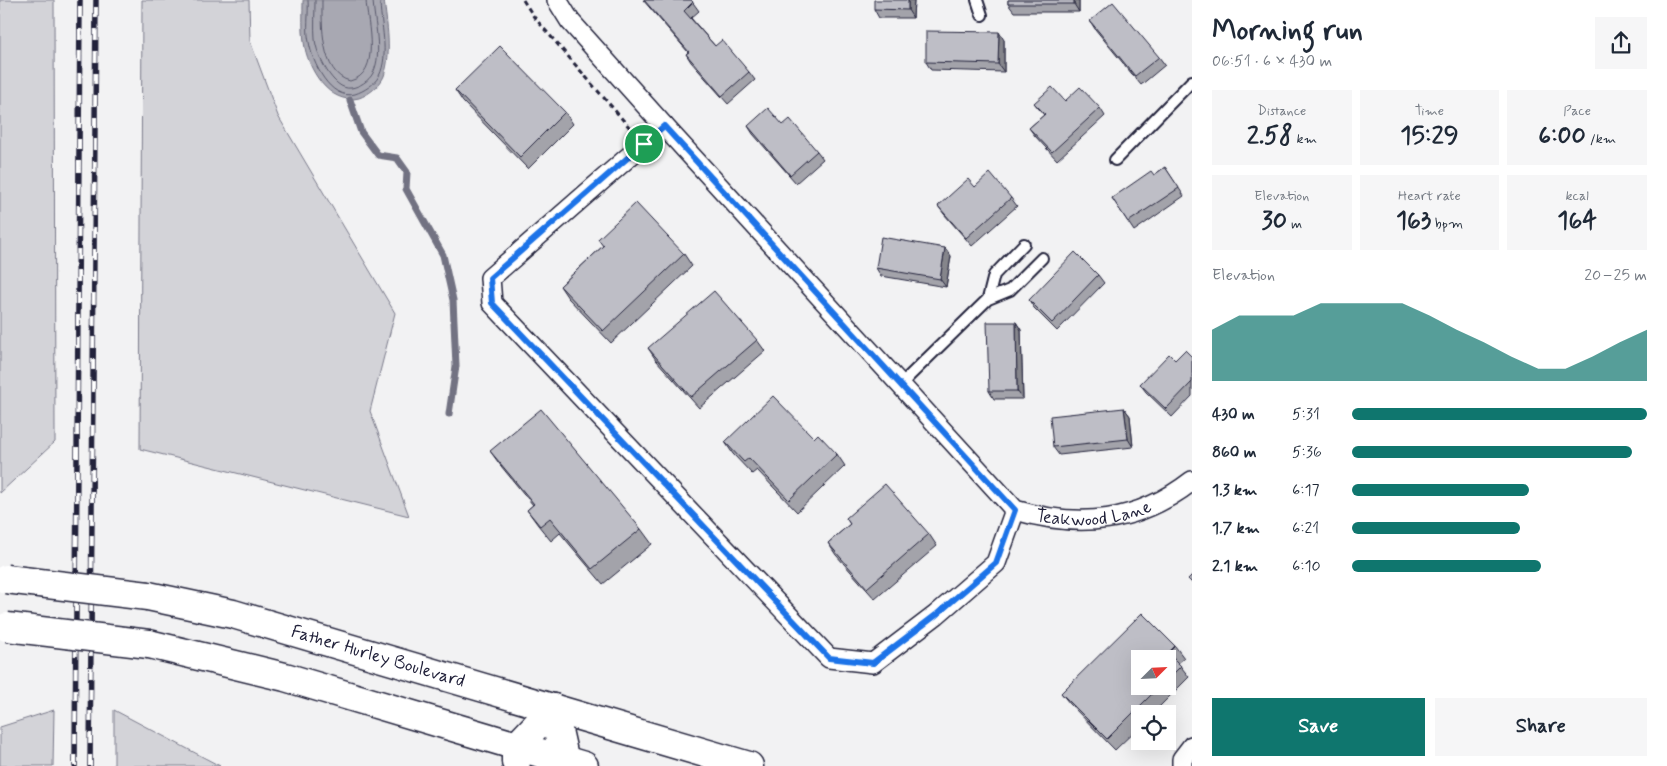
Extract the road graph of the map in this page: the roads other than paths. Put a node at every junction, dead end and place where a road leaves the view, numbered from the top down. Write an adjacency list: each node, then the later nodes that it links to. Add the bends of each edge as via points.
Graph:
1 (557, 0): 5 (street, Teakwood Lane, via 570,21)
2 (977, 0): 3 (lane)
3 (982, 15)
4 (1192, 81): 6 (lane)
5 (664, 126): 10 (street, Teakwood Lane); 12 (street, via 490,278 492,303 829,658 873,663 936,615 996,563)
6 (1115, 160)
7 (1024, 244): 9 (lane, via 994,275)
8 (1042, 258): 9 (lane, via 1010,290)
9 (988, 299): 10 (lane)
10 (900, 385): 12 (street, Teakwood Lane)
11 (1192, 481): 12 (street, Teakwood Lane, via 1170,498 1140,512 1114,518 1046,519)
12 (1015, 510)
13 (3, 579): 15 (main road, Father Hurley Boulevard, bridge, via 148,596 233,614)
14 (3, 627): 17 (main road, bridge, via 149,644 285,677)
15 (553, 708): 17 (main road); 18 (main road); 19 (main road, Father Hurley Boulevard)
16 (1192, 746): 20 (street, via 1182,759)
17 (516, 756): 18 (main road)
18 (572, 764)
19 (749, 766)
20 (1182, 766)

